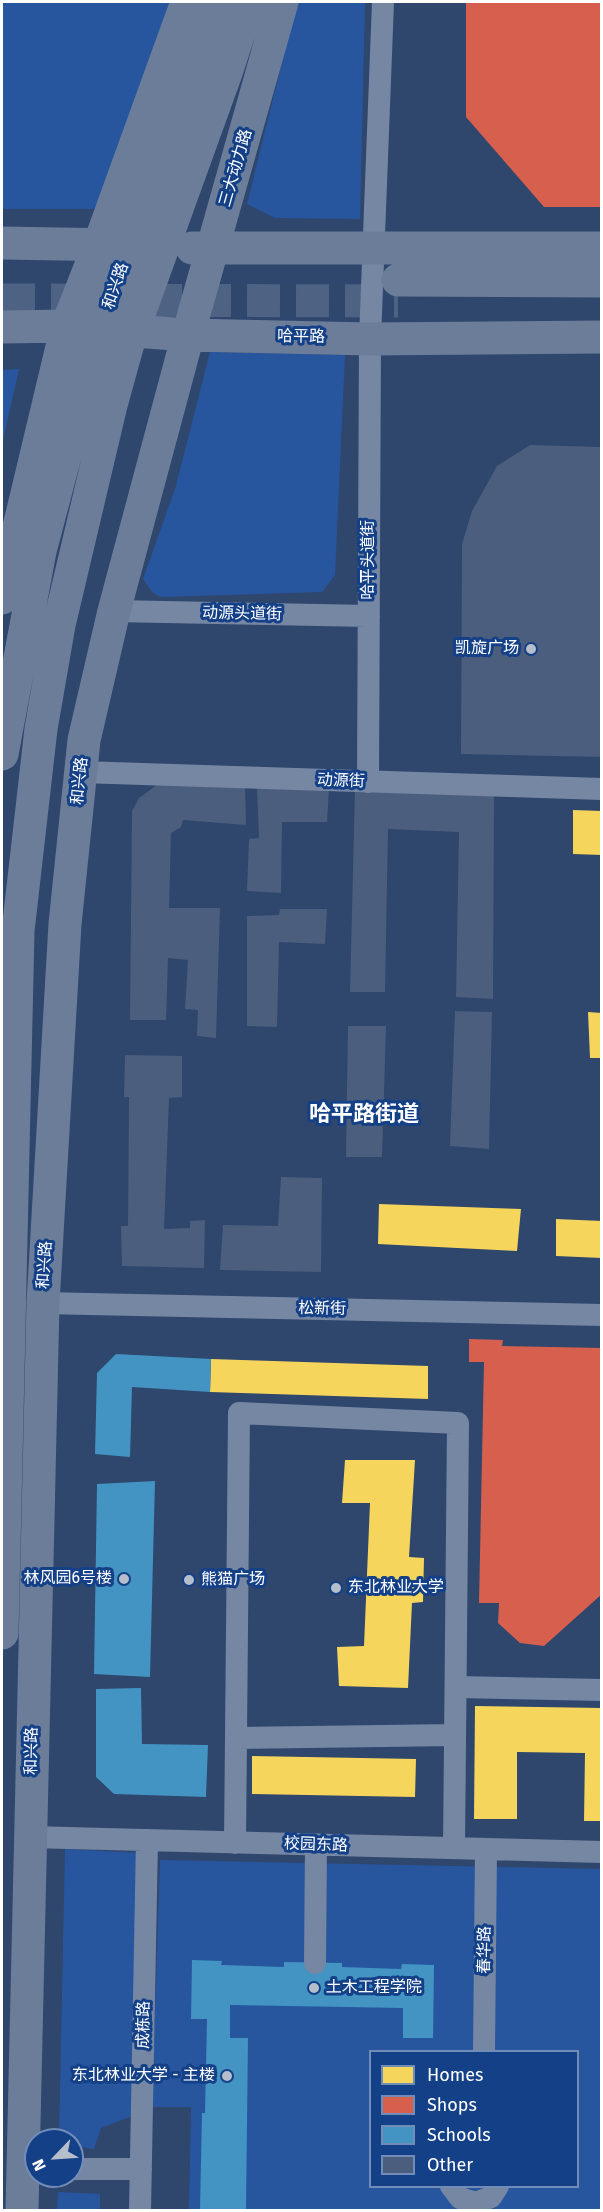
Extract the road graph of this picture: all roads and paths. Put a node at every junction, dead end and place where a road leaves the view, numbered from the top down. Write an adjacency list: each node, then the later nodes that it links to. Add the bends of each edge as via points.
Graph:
1 (187, 2): 7 (highway)
2 (216, 2): 21 (highway, 和兴路, via 91,357 40,551)
3 (249, 2): 25 (highway, via 127,347 58,625 41,729 18,931)
4 (282, 2): 8 (highway, 三大动力路)
5 (383, 2): 10 (street, 哈平头道街)
6 (2, 243): 7 (highway)
7 (99, 245): 8 (highway); 13 (highway)
8 (213, 248): 10 (highway); 15 (highway, 三大动力路)
9 (602, 248): 10 (highway)
10 (374, 249): 17 (street, 哈平头道街)
11 (602, 281): 12 (highway, via 398,290)
12 (602, 303)
13 (67, 326): 14 (highway, 哈平路); 15 (highway, 哈平路); 18 (highway)
14 (2, 327)
15 (188, 335): 17 (highway, 哈平路); 19 (highway, 和兴路)
16 (602, 337): 17 (highway, 哈平路)
17 (370, 339): 20 (street, 哈平头道街)
18 (2, 598)
19 (114, 611): 20 (street, 动源头道街); 22 (highway, 和兴路, via 84,740)
20 (369, 616): 23 (street, 哈平头道街)
21 (2, 754)
22 (81, 772): 23 (street, 动源街); 27 (highway, 和兴路, via 65,924)
23 (368, 782): 24 (street, 动源街)
24 (602, 789)
25 (15, 1014): 27 (highway); 28 (highway)
26 (602, 1315): 27 (street, 松新街)
27 (42, 1318): 33 (highway, 和兴路)
28 (2, 1633)
29 (456, 1687): 30 (street); 31 (street); 32 (street, via 458,1423 239,1413)
30 (602, 1690)
31 (455, 1735): 32 (street); 37 (street)
32 (236, 1738): 35 (street)
33 (30, 1837): 34 (street, 校园东路); 42 (highway, 和兴路)
34 (147, 1840): 35 (street, 校园东路); 44 (street, 成栋路)
35 (235, 1843): 36 (street, 校园东路)
36 (316, 1845): 37 (street, 校园东路); 40 (street)
37 (454, 1848): 38 (street, 校园东路)
38 (486, 1849): 39 (street, 校园东路); 41 (street, 春华路)
39 (602, 1852)
40 (315, 1963)
41 (484, 2050)
42 (29, 2128)
43 (84, 2169): 44 (street)
44 (141, 2169): 50 (street, 成栋路)
45 (26, 2188): 49 (highway, 和兴路)
46 (452, 2188): 48 (street)
47 (497, 2188): 48 (street)
48 (476, 2207)
49 (22, 2211)
50 (140, 2211)

